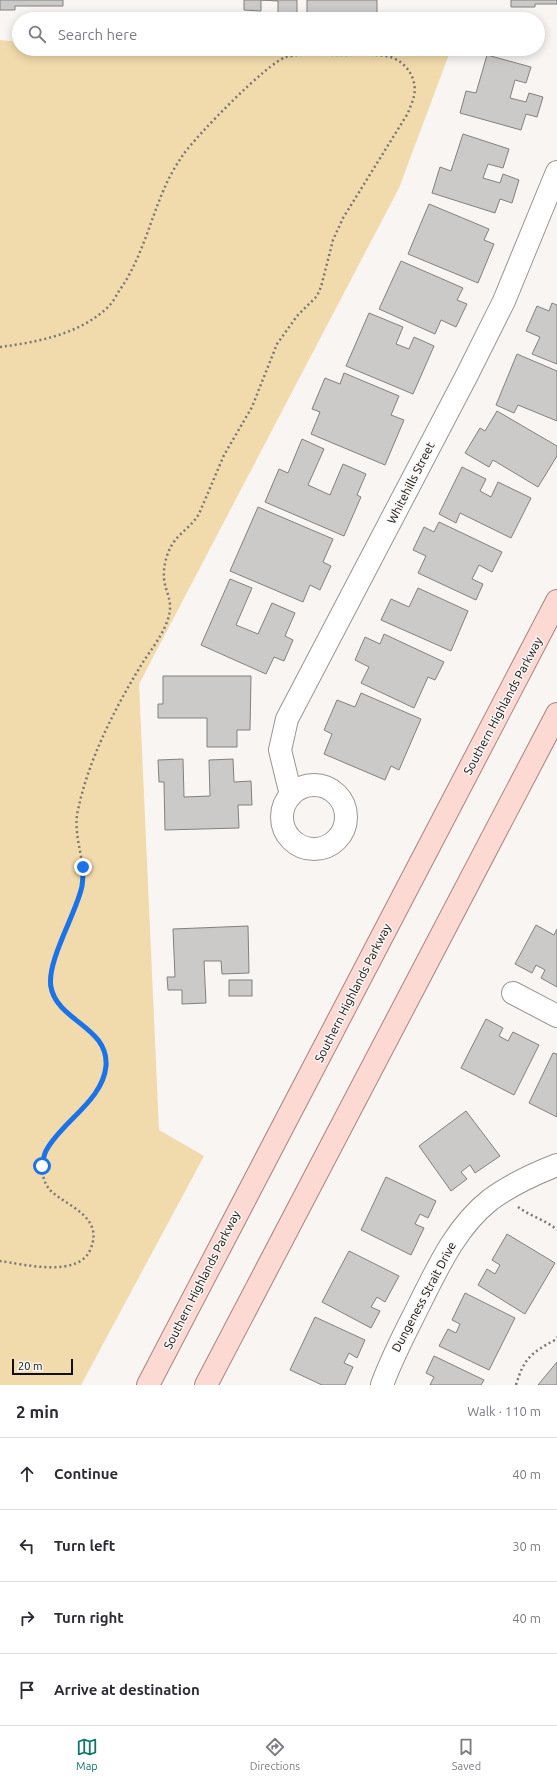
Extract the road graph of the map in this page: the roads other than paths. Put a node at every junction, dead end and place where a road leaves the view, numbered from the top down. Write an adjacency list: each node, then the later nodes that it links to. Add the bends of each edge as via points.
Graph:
1 (557, 172): 4 (street, Whitehills Street, via 524,256 497,315 286,719 280,750)
2 (557, 601): 8 (main road, Southern Highlands Parkway)
3 (557, 714): 9 (main road)
4 (291, 795)
5 (513, 993): 6 (street)
6 (557, 1016)
7 (557, 1165): 10 (street, Dungeness Strait Drive, via 532,1175 490,1201 458,1232 436,1270)
8 (148, 1385)
9 (206, 1385)
10 (382, 1385)

